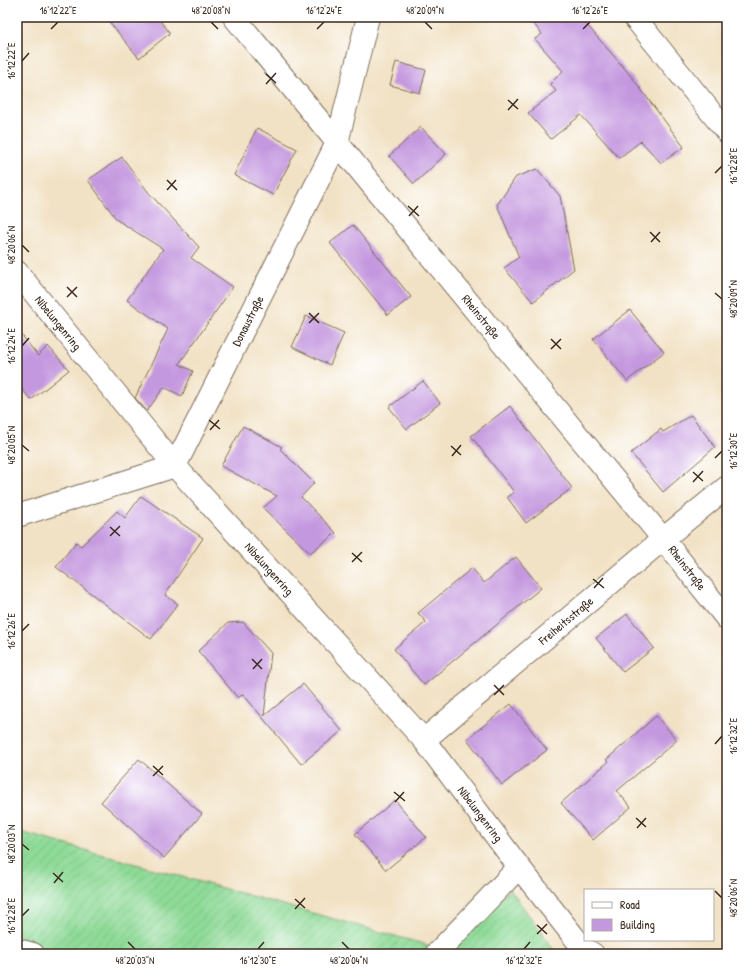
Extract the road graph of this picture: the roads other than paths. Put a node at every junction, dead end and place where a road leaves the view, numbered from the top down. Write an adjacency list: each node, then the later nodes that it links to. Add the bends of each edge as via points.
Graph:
1 (234, 17): 5 (street, Rheinstraße)
2 (368, 17): 5 (street, Donaustraße)
3 (634, 17): 4 (street)
4 (727, 132)
5 (337, 143): 7 (street, Donaustraße); 10 (street, Rheinstraße)
6 (17, 272): 7 (street, Nibelungenring)
7 (175, 466): 9 (street); 12 (street, Nibelungenring)
8 (727, 487): 10 (street, Freiheitsstraße)
9 (17, 516)
10 (663, 539): 11 (street, Rheinstraße); 12 (street, Freiheitsstraße)
11 (727, 619)
12 (424, 740): 13 (street, Nibelungenring)
13 (519, 867): 16 (street); 17 (street, Nibelungenring, via 582,947)
14 (17, 950): 15 (street)
15 (33, 954)
16 (436, 954)
17 (592, 954)

